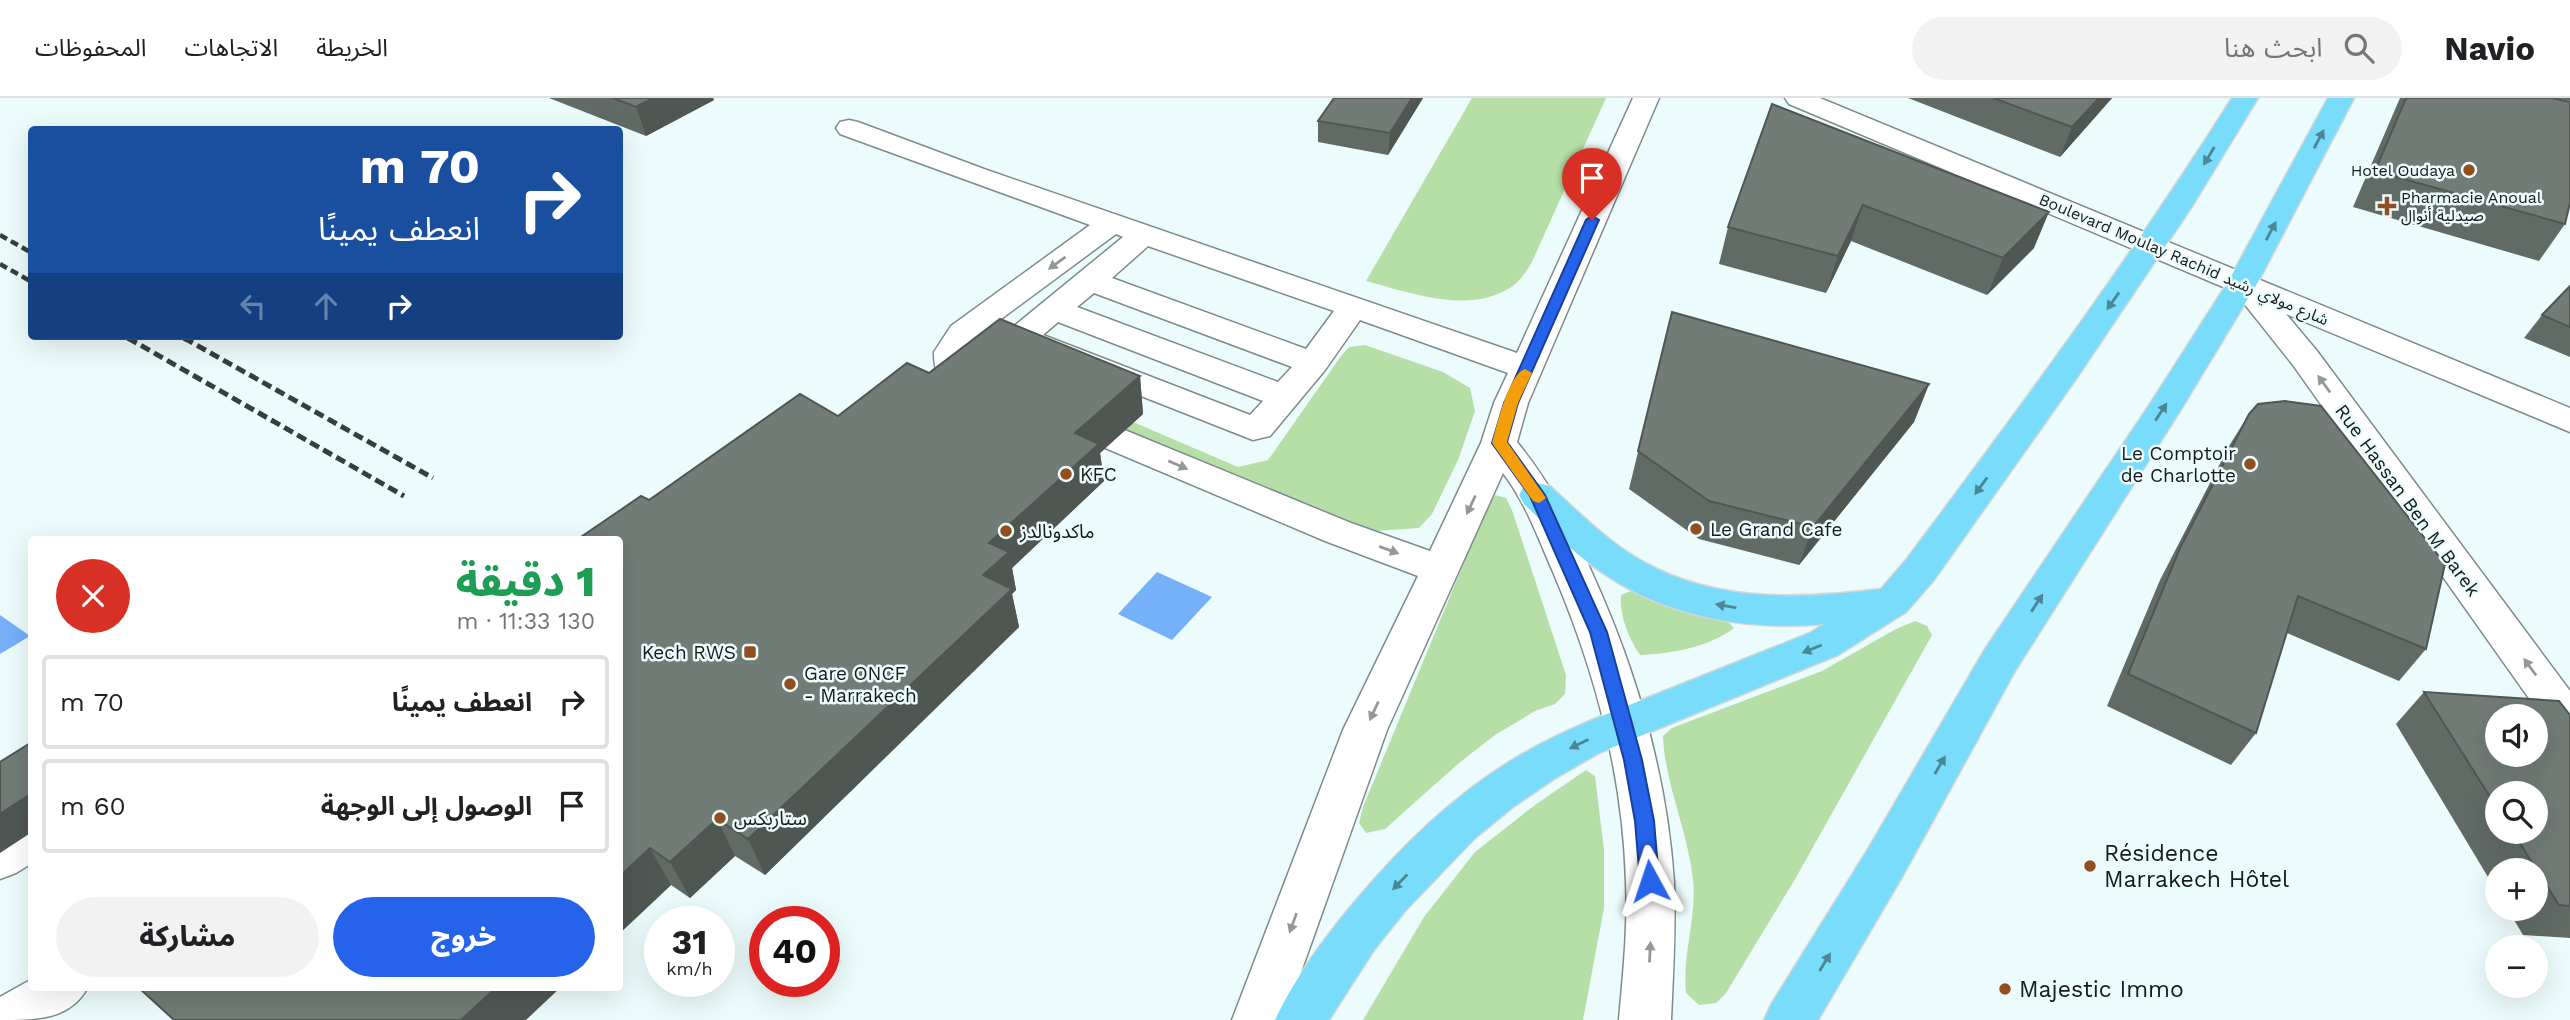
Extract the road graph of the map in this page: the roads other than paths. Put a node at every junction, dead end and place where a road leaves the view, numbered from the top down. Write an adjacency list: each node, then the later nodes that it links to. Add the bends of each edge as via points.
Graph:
1 (1646, 98): 12 (street)
2 (1798, 98): 8 (street, Boulevard Moulay Rachid شارع مولاي رشيد)
3 (2245, 98): 8 (main road, one-way to 8)
4 (2341, 98): 9 (main road, one-way to 4)
5 (849, 128): 6 (street)
6 (1112, 223): 7 (street); 14 (street, one-way to 14, via 962,333 950,352 953,370)
7 (1144, 234): 10 (street); 11 (street)
8 (2152, 246): 9 (street, Boulevard Moulay Rachid شارع مولاي رشيد); 20 (main road, one-way to 20, via 1920,570)
9 (2243, 282): 15 (street, Boulevard Moulay Rachid شارع مولاي رشيد); 22 (street, Rue Hassan Ben M Barek, one-way to 9, via 2305,358); 30 (main road, one-way to 9, via 2000,660)
10 (1074, 295): 13 (street); 13 (street); 13 (street)
11 (1354, 306): 12 (street); 13 (street)
12 (1527, 368): 17 (street)
13 (1299, 379)
14 (975, 381)
15 (2570, 421)
16 (1115, 439): 19 (street, one-way to 19)
17 (1499, 443): 18 (street); 19 (street, one-way to 19)
18 (1537, 495): 20 (main road, one-way to 18, via 1782,613 1720,606 1665,591 1616,563); 21 (street, via 1599,632)
19 (1440, 569): 27 (street, one-way to 27, via 1365,730)
20 (1892, 602): 21 (main road, one-way to 21, via 1824,644)
21 (1625, 723): 28 (main road, one-way to 28, via 1558,754 1458,825 1371,913); 29 (street, one-way to 21, via 1650,881)
22 (2570, 723)
23 (28, 841): 24 (street)
24 (0, 859)
25 (55, 991): 26 (street)
26 (7, 1020)
27 (1258, 1020)
28 (1301, 1020)
29 (1644, 1020)
30 (1790, 1020)

